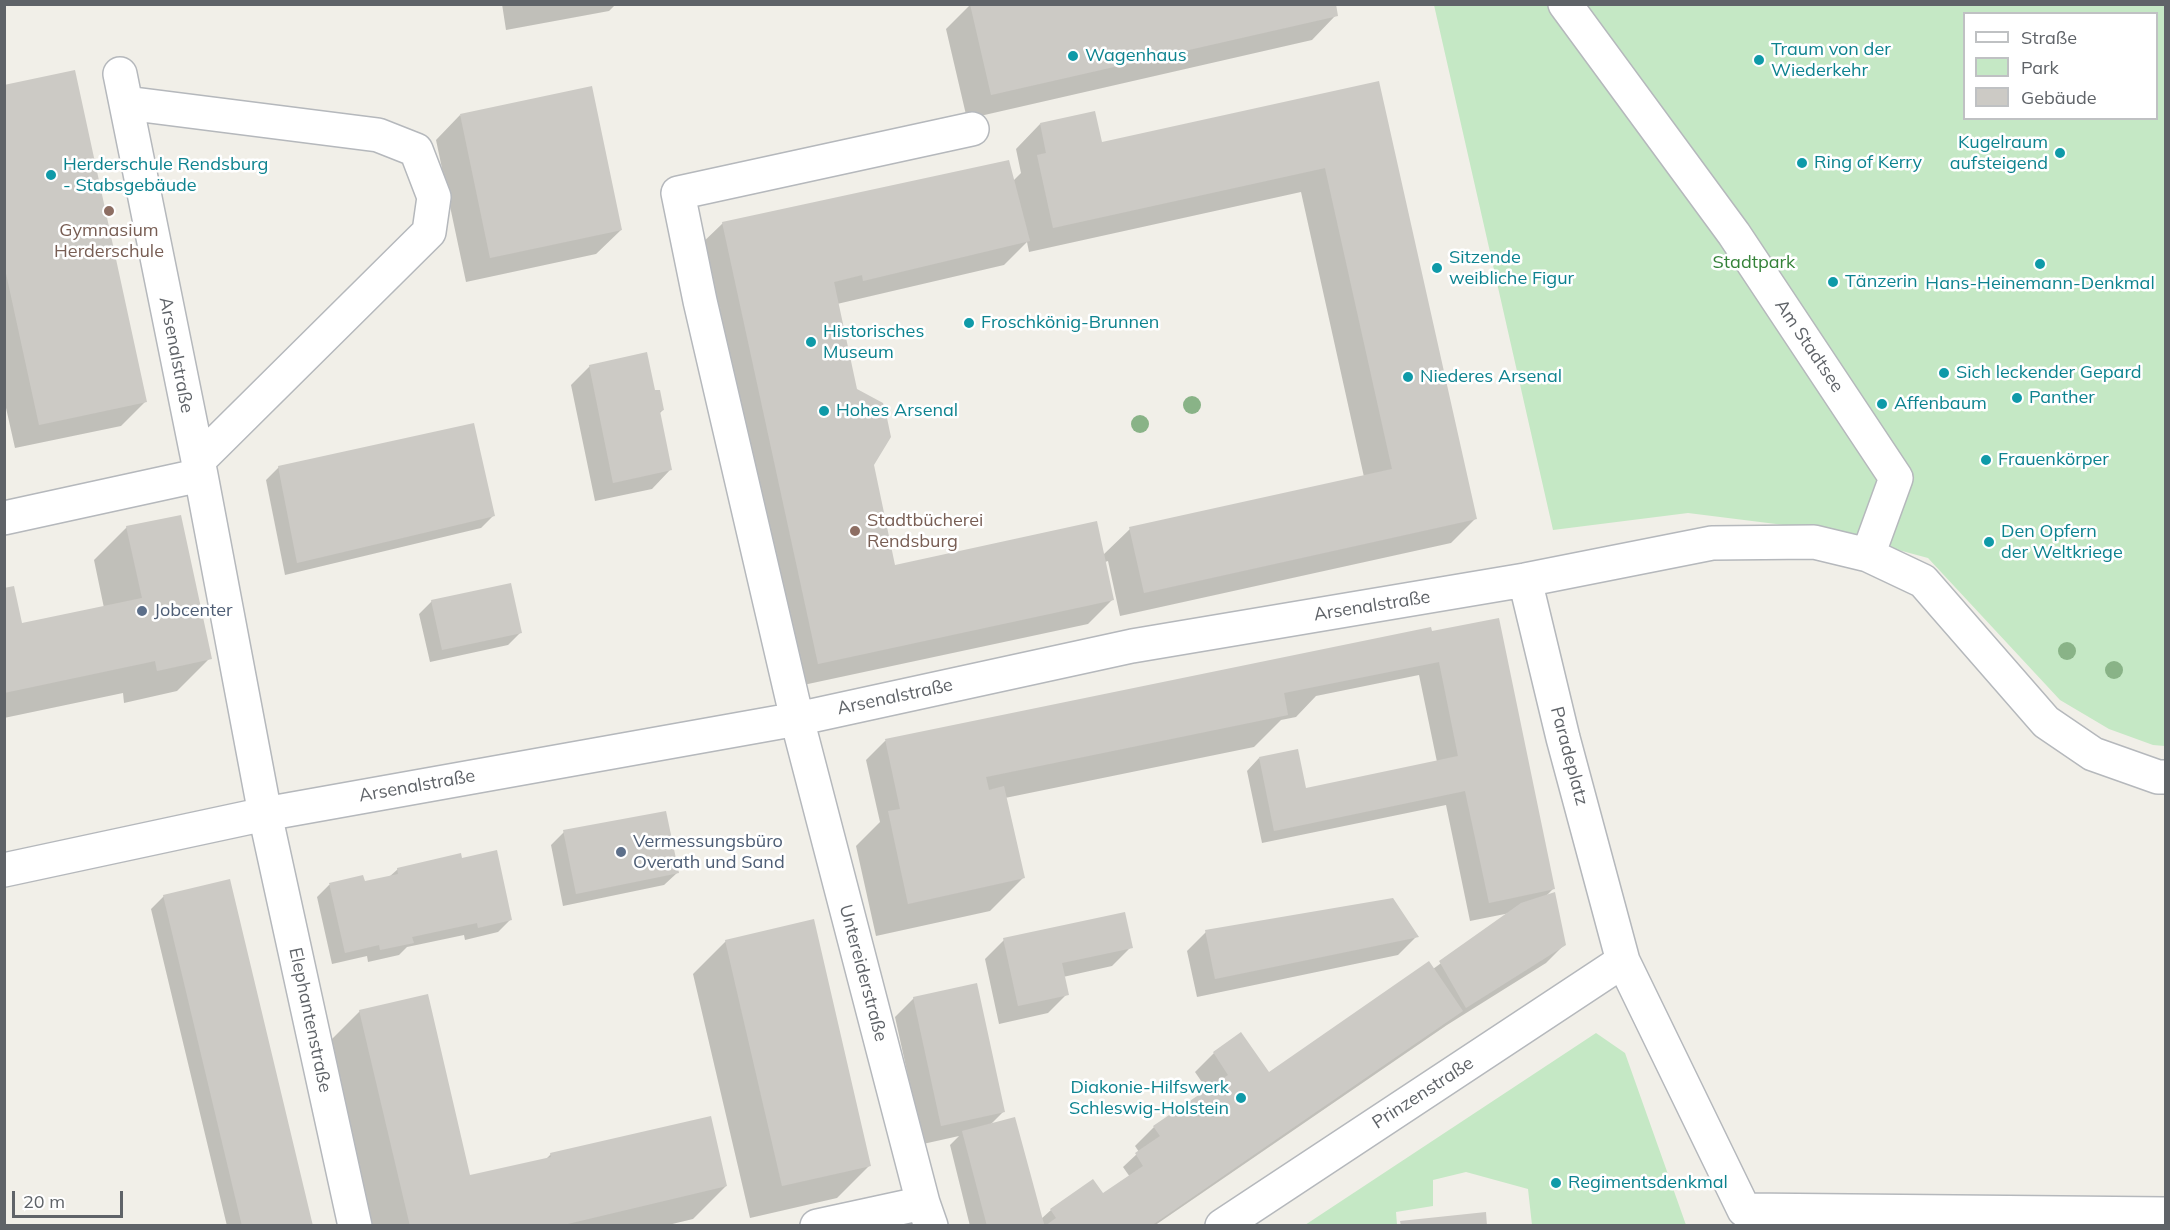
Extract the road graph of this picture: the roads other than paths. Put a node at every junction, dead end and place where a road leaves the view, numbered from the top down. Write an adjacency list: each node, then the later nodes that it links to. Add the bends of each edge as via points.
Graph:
1 (1565, 4): 5 (street, Am Stadtsee, via 1734,234 1896,478)
2 (972, 129): 7 (street, Untereiderstraße, via 678,193)
3 (199, 468): 3 (street, Arsenalstraße, via 123,88 378,135 416,150 434,197 429,232); 4 (street); 9 (street, Arsenalstraße)
4 (4, 519)
5 (1868, 555): 6 (street, via 1814,542 1712,543); 8 (street, via 1923,581 2046,722 2093,754)
6 (1525, 580): 7 (street, Arsenalstraße, via 1132,646); 11 (street, Paradeplatz)
7 (797, 719): 9 (street, Arsenalstraße); 12 (street, Untereiderstraße)
8 (2166, 777)
9 (265, 814): 10 (street, Arsenalstraße); 15 (street, Elephantenstraße)
10 (4, 870)
11 (1623, 961): 13 (street, Paradeplatz); 17 (street, Prinzenstraße)
12 (927, 1214): 16 (street)
13 (1742, 1218): 14 (street, Paradeplatz)
14 (2163, 1218)
15 (355, 1226)
16 (817, 1226)
17 (1222, 1226)

